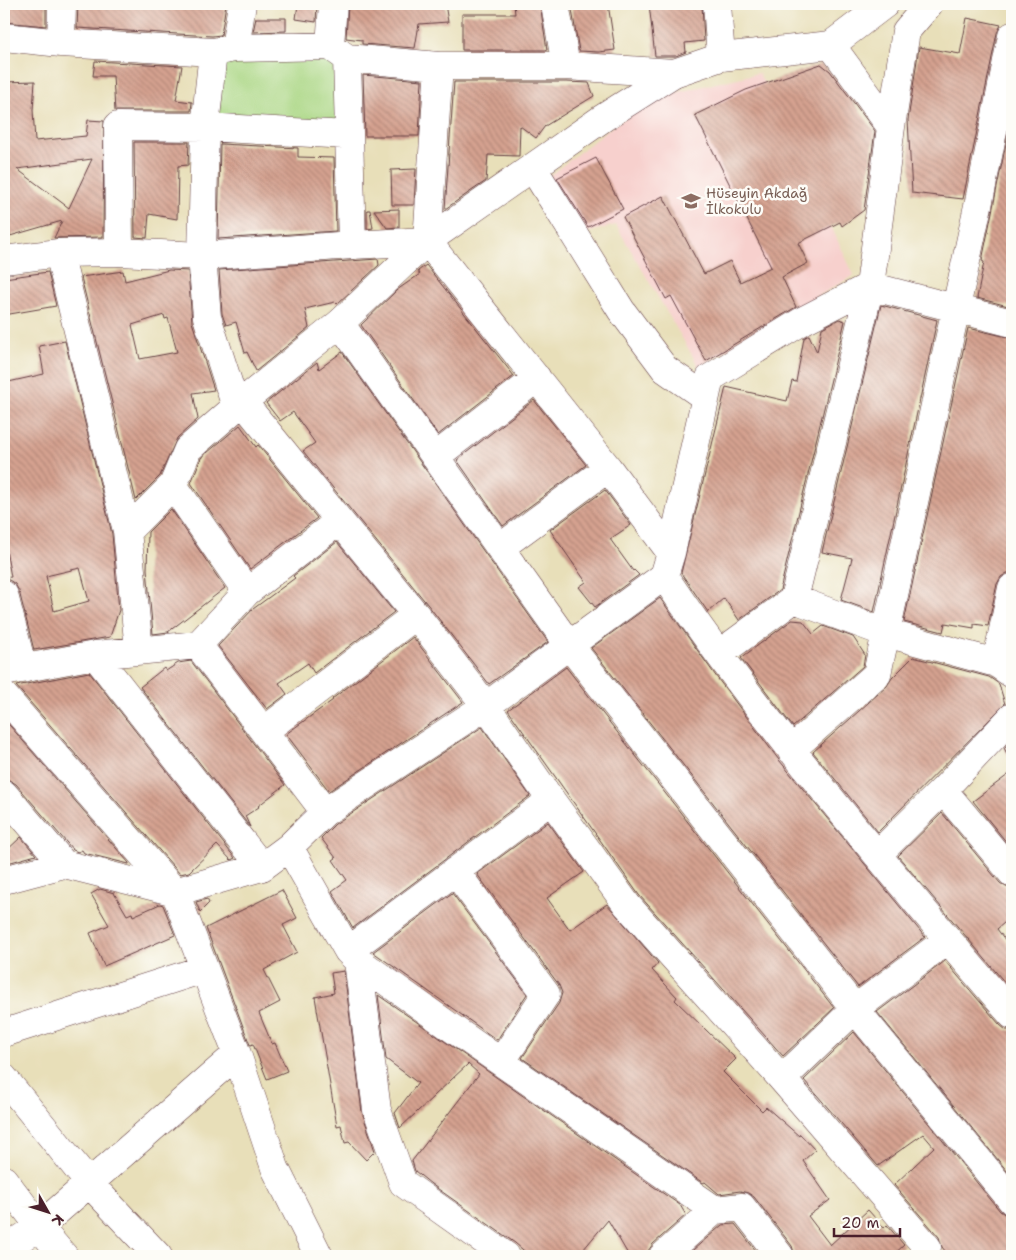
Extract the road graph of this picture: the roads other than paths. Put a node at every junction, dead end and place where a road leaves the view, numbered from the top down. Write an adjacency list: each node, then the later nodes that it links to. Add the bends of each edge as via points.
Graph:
1 (62, 4): 10 (street)
2 (242, 4): 12 (street)
3 (333, 4): 13 (street)
4 (555, 4): 16 (street)
5 (717, 4): 14 (street)
6 (884, 4): 11 (street)
7 (929, 4): 19 (street, via 906,31)
8 (1012, 36): 29 (street)
9 (4, 37): 10 (street)
10 (61, 43): 12 (street)
11 (831, 45): 14 (street); 19 (street)
12 (224, 50): 13 (street); 18 (street)
13 (338, 52): 15 (street); 20 (street)
14 (720, 57): 17 (street)
15 (439, 66): 16 (street); 22 (street)
16 (566, 66): 17 (street)
17 (674, 73): 21 (street)
18 (205, 127): 20 (street); 24 (street, via 118,126); 27 (street)
19 (891, 127): 28 (street)
20 (348, 135): 23 (street)
21 (533, 168): 22 (street); 33 (street, via 621,310 665,369)
22 (427, 241): 23 (street); 30 (street); 32 (street)
23 (352, 245): 27 (street)
24 (119, 252): 25 (street); 27 (street)
25 (59, 254): 26 (street); 39 (street)
26 (4, 256)
27 (202, 256): 34 (street, via 208,317)
28 (870, 286): 29 (street); 33 (street, via 804,320 710,378); 45 (street)
29 (955, 307): 31 (street); 47 (street)
30 (340, 323): 34 (street); 35 (street)
31 (1012, 323)
32 (537, 378): 35 (street); 36 (street)
33 (705, 397): 41 (street)
34 (240, 405): 37 (street, via 188,449); 38 (street)
35 (435, 457): 40 (street)
36 (608, 468): 40 (street); 41 (street)
37 (173, 485): 39 (street); 43 (street)
38 (339, 521): 43 (street); 46 (street)
39 (127, 531): 50 (street)
40 (501, 547): 49 (street)
41 (668, 565): 49 (street); 51 (street)
42 (1012, 588): 53 (street)
43 (247, 592): 48 (street)
44 (4, 595): 54 (street)
45 (794, 599): 47 (street); 51 (street)
46 (416, 615): 56 (street); 58 (street)
47 (886, 633): 53 (street); 59 (street, via 876,674)
48 (198, 645): 50 (street); 58 (street)
49 (570, 645): 56 (street); 75 (street)
50 (139, 650): 52 (street)
51 (719, 654): 59 (street)
52 (95, 655): 54 (street); 67 (street)
53 (1004, 668)
54 (13, 670)
55 (4, 696): 71 (street)
56 (486, 706): 62 (street); 63 (street)
57 (1012, 717): 60 (street)
58 (264, 731): 63 (street)
59 (791, 750): 65 (street)
60 (943, 790): 65 (street); 69 (street)
61 (4, 794): 66 (street)
62 (551, 800): 68 (street); 81 (street, via 627,905)
63 (325, 812): 64 (street)
64 (289, 847): 67 (street); 73 (street)
65 (877, 855): 72 (street)
66 (64, 864): 70 (street); 71 (street)
67 (262, 867): 71 (street)
68 (455, 871): 73 (street); 79 (street, via 546,994)
69 (1012, 873)
70 (4, 880)
71 (174, 892): 74 (street)
72 (947, 940): 75 (street); 76 (street)
73 (353, 956): 79 (street); 92 (street, via 377,1110 403,1183)
74 (204, 969): 77 (street); 78 (street)
75 (855, 1008): 81 (street); 84 (street)
76 (1012, 1015)
77 (4, 1032)
78 (237, 1054): 83 (street); 91 (street, via 275,1168)
79 (501, 1062): 85 (street)
80 (4, 1078): 83 (street)
81 (782, 1079): 88 (street)
82 (4, 1180): 86 (street)
83 (89, 1183): 86 (street); 90 (street)
84 (1012, 1201)
85 (715, 1210): 93 (street); 94 (street, via 742,1207)
86 (39, 1227): 87 (street); 89 (street)
87 (4, 1250)
88 (925, 1253)
89 (64, 1256)
90 (158, 1256)
91 (319, 1256)
92 (506, 1256)
93 (663, 1256)
94 (780, 1256)

